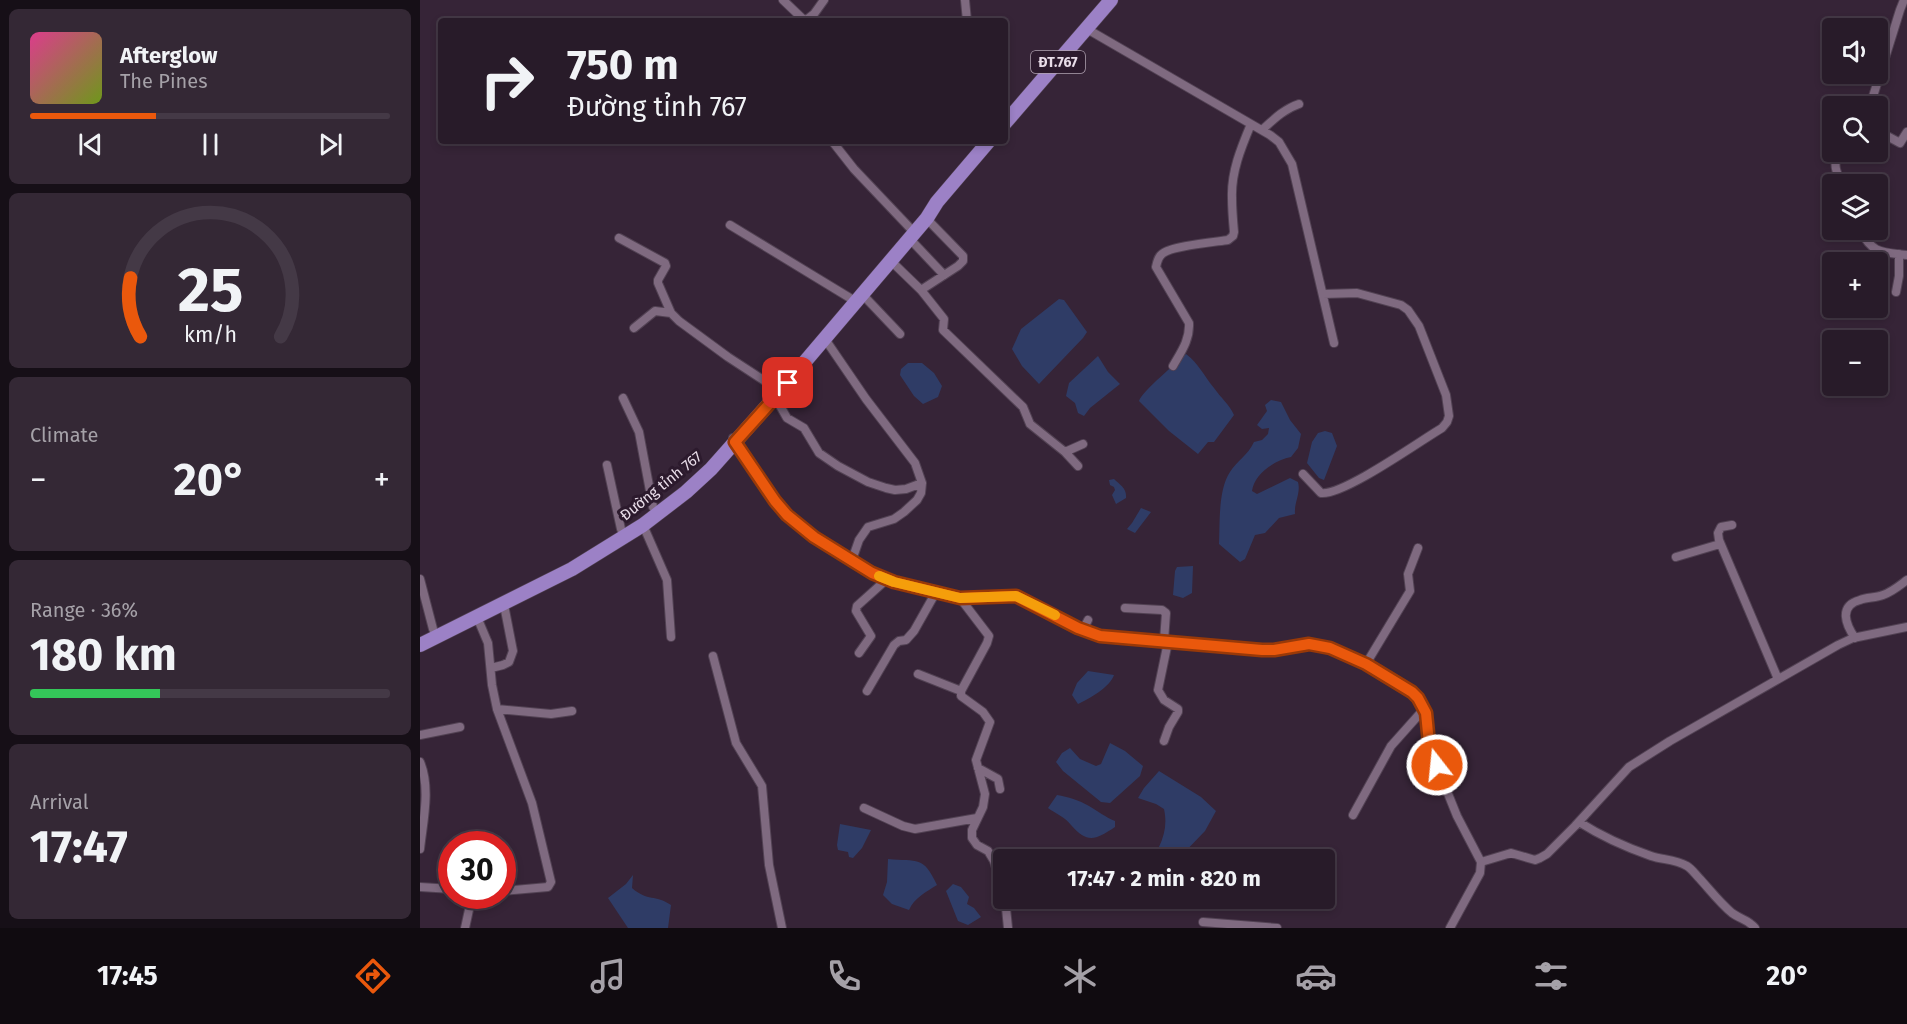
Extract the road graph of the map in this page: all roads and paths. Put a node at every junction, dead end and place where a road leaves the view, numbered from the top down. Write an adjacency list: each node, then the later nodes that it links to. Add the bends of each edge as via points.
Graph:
1 (783, 0): 6 (street)
2 (824, 0): 7 (street)
3 (965, 0): 8 (street)
4 (1111, 0): 9 (main road, ĐT.767)
5 (1904, 0): 10 (street)
6 (802, 18)
7 (809, 18)
8 (967, 18)
9 (1087, 29): 12 (main road, ĐT.767); 13 (street)
10 (1873, 96)
11 (1299, 104): 14 (street)
12 (1008, 120)
13 (1251, 124): 14 (street); 36 (street, via 1236,166 1233,236 1172,248 1157,259 1156,267 1189,323 1186,342)
14 (1262, 130): 29 (street, via 1279,142 1292,164)
15 (1907, 132): 16 (street, via 1900,142)
16 (1888, 136)
17 (834, 144): 21 (street)
18 (986, 144): 19 (main road, Đường tỉnh 767)
19 (925, 216): 21 (main road, Đường tỉnh 767); 26 (street, via 963,256 958,266)
20 (730, 225): 30 (street)
21 (910, 233): 25 (main road, Đường tỉnh 767); 26 (street); 30 (main road, Đường tỉnh 767)
22 (619, 238): 31 (street, via 665,263 658,283)
23 (1865, 240): 24 (street, via 1886,253)
24 (1903, 255): 28 (street)
25 (891, 261): 27 (street); 30 (main road, Đường tỉnh 767)
26 (944, 275): 27 (street)
27 (921, 290): 41 (street, via 944,319 943,330 1023,407 1030,424)
28 (1896, 292)
29 (1323, 294): 35 (street); 44 (street, via 1357,293 1408,310 1419,326 1446,395 1449,416 1442,428 1368,474 1329,492 1321,493)
30 (856, 296): 33 (street); 34 (main road, Đường tỉnh 767); 37 (main road, Đường tỉnh 767)
31 (671, 313): 32 (street, via 655,311); 37 (street)
32 (634, 328)
33 (900, 334)
34 (825, 339): 37 (main road, Đường tỉnh 767); 45 (street, via 915,463)
35 (1334, 343)
36 (1173, 366)
37 (775, 392): 39 (main road, Đường tỉnh 767); 45 (street, via 787,418 804,428 819,453 838,466 868,482 895,490)
38 (624, 398): 46 (street, via 639,432)
39 (733, 439): 46 (main road, Đường tỉnh 767); 47 (main road, Đường tỉnh 767, via 711,469); 53 (street, via 787,515)
40 (1083, 444): 41 (street)
41 (1065, 452): 43 (street)
42 (607, 465): 49 (street)
43 (1078, 466)
44 (1303, 474)
45 (922, 483): 53 (street, via 921,493 904,512 868,527)
46 (653, 507): 49 (main road, Đường tỉnh 767)
47 (643, 525): 59 (main road, Đường tỉnh 767); 67 (street, via 667,580)
48 (1732, 525): 50 (street, via 1720,529)
49 (621, 529): 64 (main road, Đường tỉnh 767, via 558,568)
50 (1720, 544): 52 (street); 76 (street)
51 (1418, 548): 73 (street, via 1408,574 1410,591)
52 (1676, 557)
53 (852, 560): 55 (street)
54 (420, 579): 64 (street)
55 (886, 580): 57 (street); 71 (street, via 857,606 856,611 871,636)
56 (1907, 580): 68 (street, via 1887,594 1852,603 1845,621)
57 (936, 592): 58 (street); 77 (street, via 914,631 894,645)
58 (960, 598): 65 (street, via 1016,596); 78 (street, via 989,636)
59 (504, 605): 61 (main road, Đường tỉnh 767); 74 (street, via 513,651 509,662)
60 (1125, 608): 69 (street, via 1166,613)
61 (477, 617): 70 (main road, Đường tỉnh 767); 74 (street, via 488,643)
62 (1088, 620): 65 (street)
63 (1907, 627): 68 (street)
64 (433, 629): 66 (main road, Đường tỉnh 767)
65 (1083, 630): 69 (street, via 1114,639)
66 (420, 636)
67 (671, 637)
68 (1855, 638): 76 (street)
69 (1166, 642): 73 (street, via 1262,650 1309,644 1330,648); 84 (street, via 1158,690 1178,711)
70 (420, 645)
71 (859, 653)
72 (713, 656): 102 (street, via 736,743 762,786 769,865)
73 (1366, 664): 80 (street, via 1412,692)
74 (491, 668): 79 (street)
75 (918, 674): 78 (street)
76 (1778, 679): 91 (street, via 1629,766)
77 (867, 691)
78 (961, 691): 86 (street, via 960,696 990,722 978,752)
79 (497, 709): 81 (street, via 551,714); 97 (street, via 532,803 551,882 548,886)
80 (1424, 709): 89 (street, via 1391,746); 94 (street, via 1430,749)
81 (572, 711)
82 (460, 727): 83 (street)
83 (420, 735)
84 (1164, 741)
85 (420, 762): 92 (street, via 426,784)
86 (978, 768): 87 (street, via 998,779); 90 (street, via 985,794)
87 (1000, 789)
88 (864, 808): 90 (street, via 915,829)
89 (1353, 815)
90 (977, 818): 93 (street, via 972,838)
91 (1578, 822): 94 (street, via 1535,860 1511,854); 106 (street, via 1629,848 1693,870 1724,905)
92 (420, 849)
93 (993, 859)
94 (1481, 862): 105 (street, via 1480,873)
95 (420, 887): 96 (street)
96 (438, 889)
97 (516, 889)
98 (469, 909): 101 (street)
99 (1006, 909): 103 (street)
100 (1203, 922): 104 (street)
101 (465, 928)
102 (782, 928)
103 (1008, 928)
104 (1277, 928)
105 (1450, 928)
106 (1755, 928)

